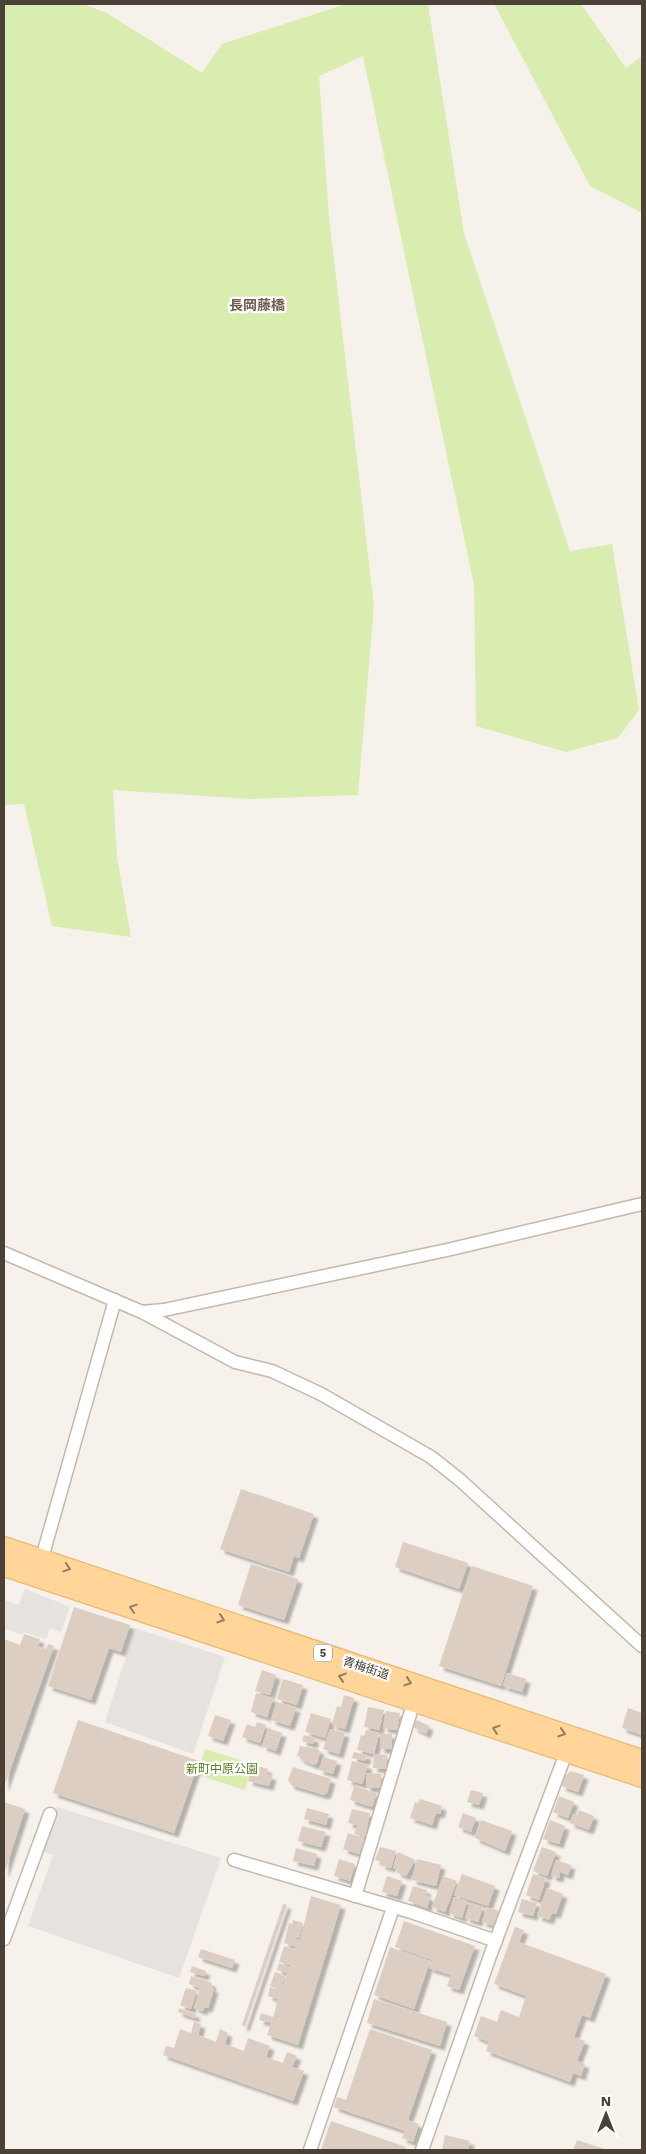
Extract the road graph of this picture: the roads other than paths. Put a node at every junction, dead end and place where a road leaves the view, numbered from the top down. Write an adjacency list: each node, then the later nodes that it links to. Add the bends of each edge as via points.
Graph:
1 (642, 1204): 4 (street, via 438,1252)
2 (4, 1253): 3 (street)
3 (115, 1300): 4 (street); 7 (street)
4 (142, 1312): 8 (street, via 235,1362 272,1371 321,1394 443,1466)
5 (4, 1547): 7 (main road, 青梅街道 / 5)
6 (4, 1566): 7 (main road, 青梅街道 / 5)
7 (39, 1568): 9 (main road, 青梅街道 / 5, one-way to 7); 11 (main road, 青梅街道 / 5, one-way to 11)
8 (642, 1646)
9 (414, 1701): 10 (main road, 青梅街道 / 5, one-way to 9); 15 (street)
10 (566, 1753): 12 (main road, 青梅街道 / 5); 18 (street)
11 (642, 1760)
12 (642, 1777)
13 (50, 1814): 17 (street)
14 (234, 1860): 15 (street)
15 (355, 1896): 16 (street)
16 (393, 1908): 18 (street); 19 (street)
17 (4, 1940)
18 (496, 1941): 20 (street)
19 (310, 2150)
20 (422, 2150)

